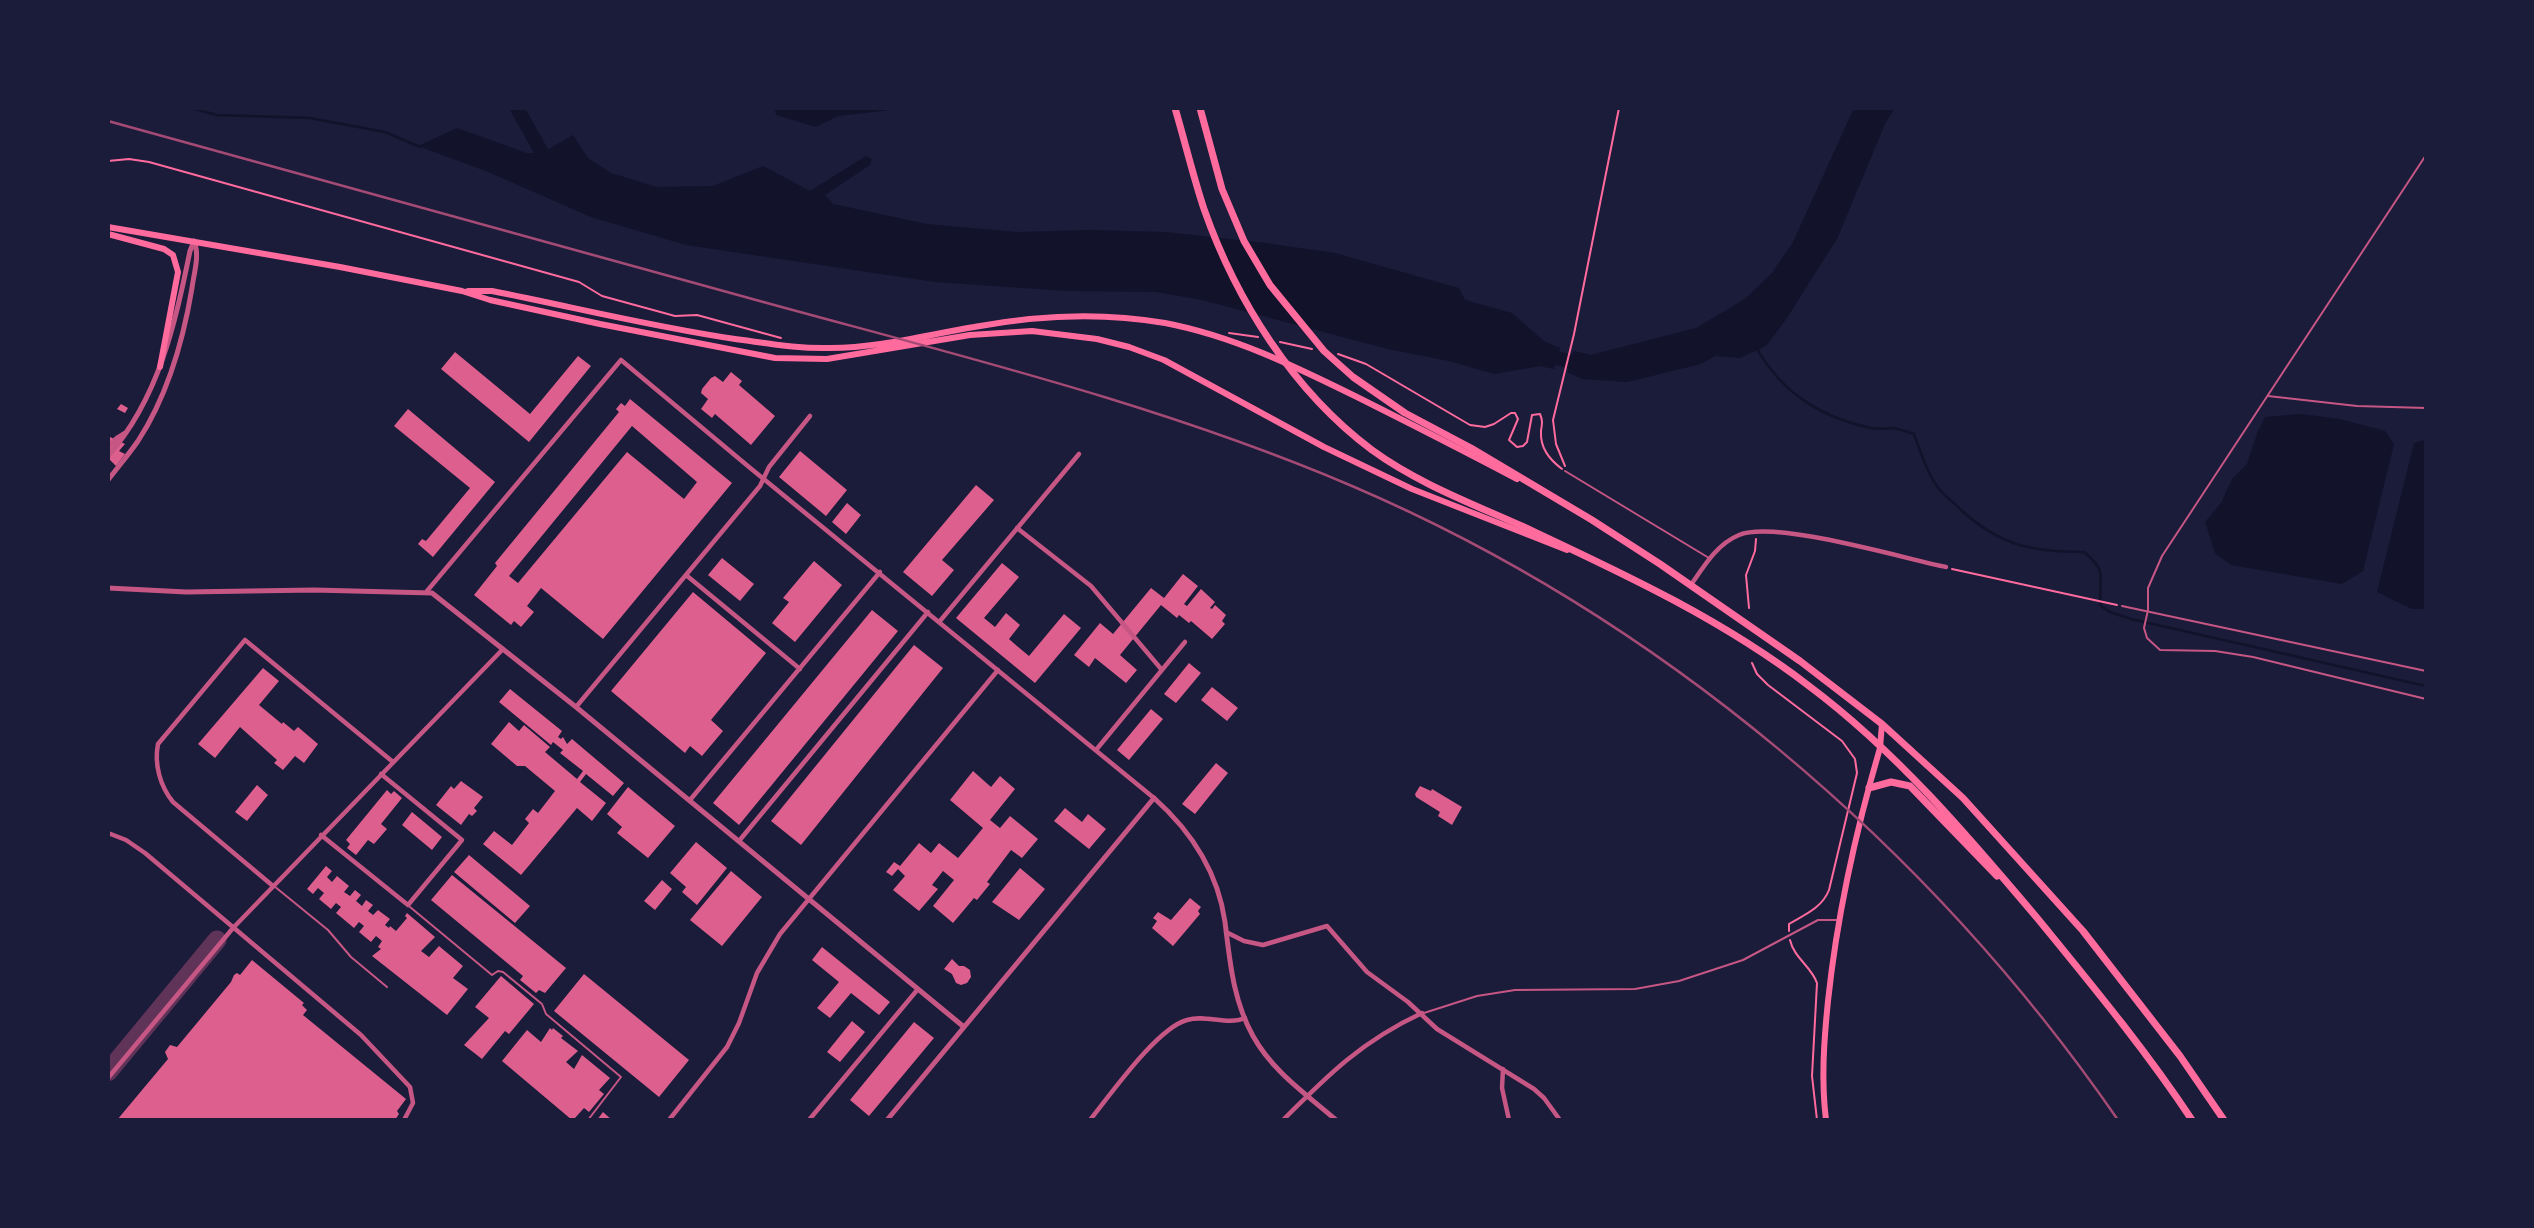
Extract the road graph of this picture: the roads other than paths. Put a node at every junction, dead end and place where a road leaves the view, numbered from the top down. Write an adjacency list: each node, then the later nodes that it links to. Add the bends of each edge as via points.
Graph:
1 (1175, 108): 21 (highway, via 1203,206 1227,262 1255,317 1319,402 1362,442 1404,471)
2 (1200, 108): 19 (highway, via 1234,219 1257,264 1316,342 1353,377 1405,413)
3 (2426, 155): 9 (lane)
4 (108, 227): 6 (main road)
5 (108, 234): 8 (main road, via 164,249 176,261 178,272)
6 (194, 241): 7 (main road); 8 (street); 18 (street, via 198,251 191,294 170,376 138,442)
7 (462, 291): 19 (main road, via 492,291 785,346 889,343 1041,318 1102,316 1168,324 1230,340 1296,367); 21 (main road, via 775,358 846,356 970,335 1032,331 1106,341 1184,369 1324,447 1412,488)
8 (160, 367): 12 (street)
9 (2267, 396): 10 (lane); 30 (lane, via 2162,556 2148,588)
10 (2426, 408)
11 (810, 416): 17 (street)
12 (125, 433): 13 (street); 15 (street)
13 (108, 447)
14 (1079, 454): 20 (street)
15 (108, 456)
16 (1565, 471): 22 (lane)
17 (764, 479): 24 (street); 25 (street); 28 (street, via 621,360)
18 (108, 480)
19 (1571, 508): 26 (highway)
20 (1017, 528): 32 (street); 37 (street, via 1091,586)
21 (1579, 553): 42 (highway, via 1725,630 1808,684)
22 (1709, 558): 23 (street, via 1729,540 1756,530 1810,537); 26 (street)
23 (1945, 567)
24 (880, 572): 31 (street); 35 (street)
25 (685, 575): 35 (street); 40 (street)
26 (1690, 586): 41 (highway)
27 (108, 588): 28 (street)
28 (427, 591): 34 (street)
29 (2122, 606): 30 (lane)
30 (2148, 610): 38 (lane); 39 (lane, via 2144,628 2160,650 2253,657)
31 (928, 612): 32 (street); 51 (street)
32 (940, 621): 36 (street)
33 (1185, 642): 37 (street)
34 (503, 649): 40 (street); 44 (street)
35 (800, 669): 48 (street)
36 (998, 670): 43 (street); 54 (street)
37 (1162, 670): 43 (street)
38 (2426, 671)
39 (2426, 699)
40 (576, 707): 48 (street)
41 (1882, 724): 42 (main road); 79 (highway, via 1963,798 2082,932 2180,1055)
42 (1880, 748): 46 (main road); 53 (highway)
43 (1096, 750): 47 (street)
44 (393, 762): 45 (street); 52 (street, via 245,640 158,744 156,764 173,802)
45 (382, 774): 50 (street); 55 (street, via 462,840)
46 (1869, 788): 53 (highway, via 1891,782 1910,786); 56 (main road)
47 (1154, 798): 58 (street, via 1200,852 1218,894); 63 (street)
48 (690, 800): 51 (street)
49 (108, 833): 57 (street, via 145,853)
50 (321, 835): 52 (street); 55 (street)
51 (739, 841): 54 (street)
52 (273, 886): 57 (street); 59 (lane, via 328,930)
53 (2012, 888): 78 (highway, via 2100,994)
54 (809, 899): 60 (street); 69 (street, via 766,955 727,1047)
55 (408, 905): 68 (lane, via 492,975 503,972 621,1077)
56 (1839, 920): 61 (lane, via 1818,920 1731,965 1679,981 1635,989 1505,992); 77 (main road, via 1825,1031)
57 (233, 928): 65 (street); 67 (street, via 346,1020 401,1075 413,1098)
58 (1226, 932): 61 (street, via 1263,945 1327,926 1367,972); 62 (street, via 1231,974)
59 (387, 987)
60 (918, 989): 63 (street); 70 (street)
61 (1422, 1013): 64 (street, via 1442,1032); 66 (street, via 1362,1046)
62 (1245, 1018): 66 (street, via 1269,1060); 72 (street, via 1236,1022 1197,1018 1171,1027)
63 (964, 1027): 71 (street)
64 (1503, 1069): 75 (street, via 1502,1088); 76 (street, via 1540,1094)
65 (108, 1078)
66 (1307, 1096): 73 (street); 74 (street)
67 (404, 1119)
68 (588, 1119)
69 (669, 1119)
70 (809, 1119)
71 (887, 1119)
72 (1090, 1119)
73 (1283, 1119)
74 (1336, 1119)
75 (1510, 1119)
76 (1560, 1119)
77 (1826, 1119)
78 (2192, 1119)
79 (2224, 1119)

